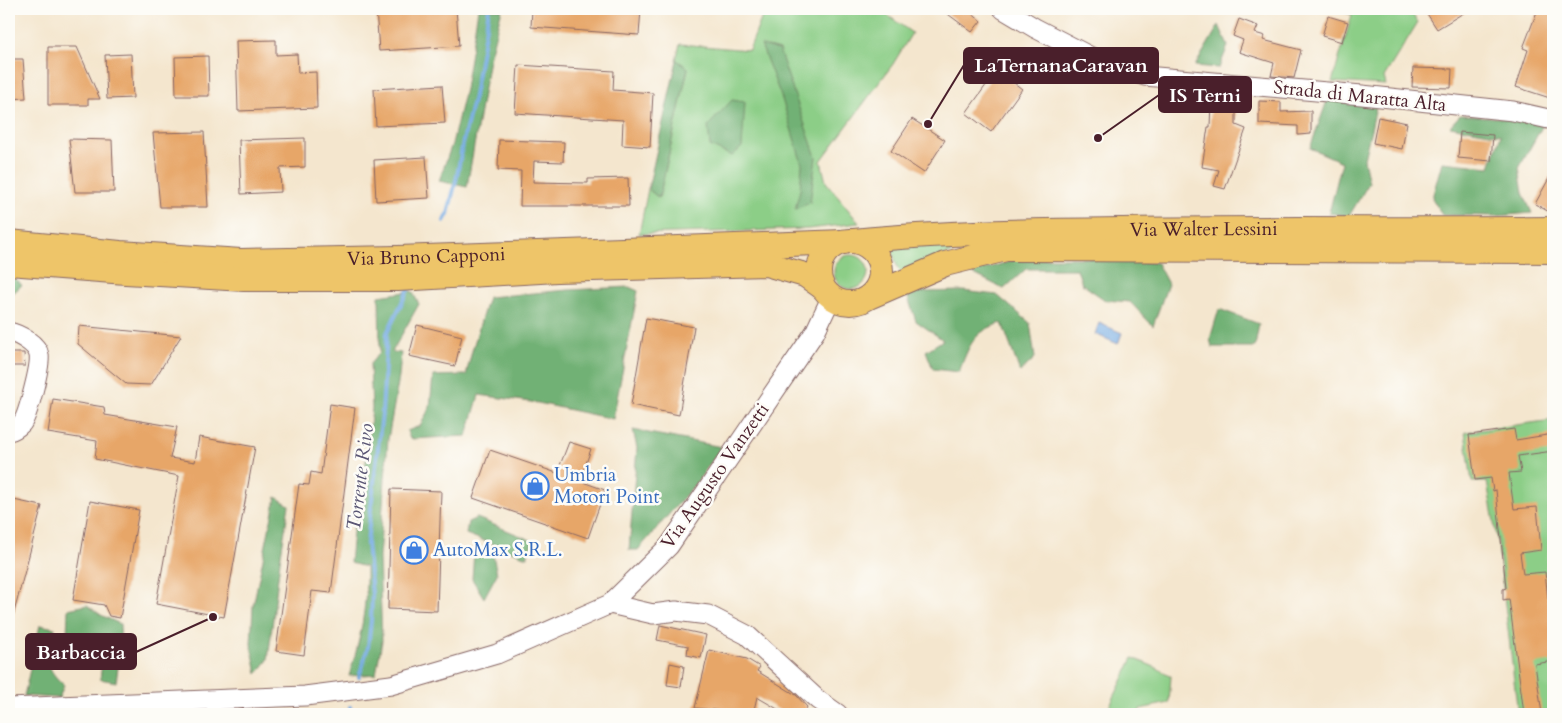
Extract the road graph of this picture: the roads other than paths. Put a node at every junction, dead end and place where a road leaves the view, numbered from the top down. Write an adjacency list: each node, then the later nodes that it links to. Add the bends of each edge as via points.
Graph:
1 (1002, 9): 2 (street, Strada di Maratta Alta, via 1097,60 1145,76 1513,111)
2 (1553, 120)
3 (1553, 229): 4 (main road, Via Walter Lessini, via 1022,231)
4 (849, 241): 5 (main road, Via Bruno Capponi, via 242,261); 8 (main road, via 834,245 821,259 819,278); 9 (main road, via 864,244 878,258 881,278)
5 (9, 242)
6 (1553, 251): 9 (main road, Via Walter Lessini, via 1006,249 945,264)
7 (9, 263): 8 (main road, Via Bruno Capponi, via 253,279 398,279 557,270 766,264 806,275)
8 (827, 293): 9 (main road, via 841,303 851,304); 12 (street, Via Augusto Vanzetti, via 815,332 669,546)
9 (871, 296)
10 (9, 332): 11 (street, via 35,347 40,356 23,422)
11 (9, 431)
12 (610, 604): 13 (street, Via Augusto Vanzetti, via 497,654 391,685 305,696); 14 (street, via 653,614 676,611 708,615 748,635 818,700)
13 (9, 708)
14 (838, 714)

